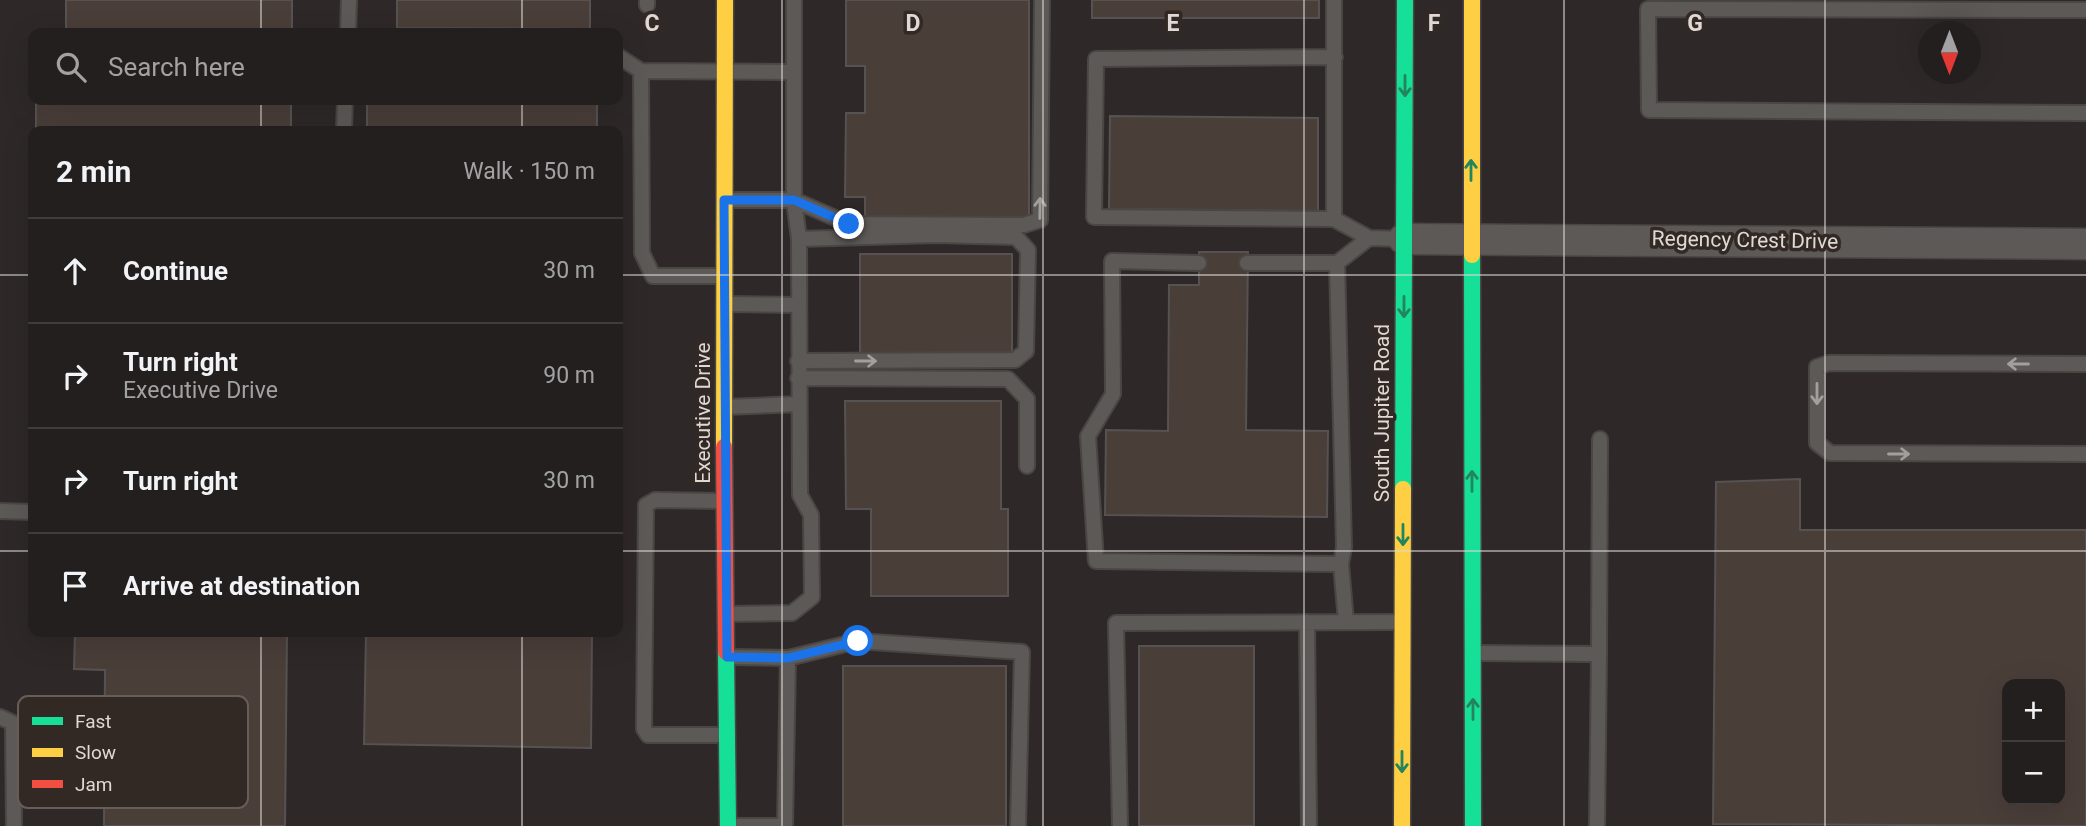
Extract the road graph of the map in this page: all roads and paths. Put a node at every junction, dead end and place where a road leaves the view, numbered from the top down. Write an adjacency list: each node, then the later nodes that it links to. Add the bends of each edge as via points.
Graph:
1 (349, 0): 9 (lane)
2 (724, 0): 13 (main road, Executive Drive)
3 (794, 0): 14 (lane)
4 (1042, 0): 19 (lane, one-way to 4, via 849,224 1024,225 1040,220)
5 (1334, 0): 10 (lane)
6 (1405, 0): 24 (main road, South Jupiter Road, one-way to 24)
7 (1472, 0): 22 (main road, one-way to 7)
8 (2086, 10): 16 (lane, via 1648,9 1649,110)
9 (348, 28)
10 (1335, 57): 20 (lane); 20 (lane, via 1096,59 1094,204 1094,217)
11 (623, 59): 12 (lane)
12 (641, 71): 13 (lane); 29 (lane, via 642,253 653,276)
13 (724, 72): 14 (lane); 18 (main road, Executive Drive)
14 (794, 72): 19 (lane)
15 (345, 105): 17 (lane)
16 (2086, 113)
17 (344, 126)
18 (724, 200): 19 (lane); 29 (main road, Executive Drive)
19 (794, 200): 23 (lane)
20 (1334, 219): 21 (lane)
21 (1368, 238): 24 (lane); 28 (lane)
22 (1471, 238): 24 (street, Regency Crest Drive); 25 (street, Regency Crest Drive); 48 (main road, one-way to 22)
23 (799, 239): 31 (lane); 32 (lane, one-way to 23, via 1015,360 1026,351 1028,250 1016,237)
24 (1404, 239): 47 (main road, South Jupiter Road, one-way to 47)
25 (2086, 244)
26 (1199, 263): 43 (lane, via 1112,261 1113,394 1088,436 1097,561)
27 (1247, 263): 28 (lane)
28 (1337, 263): 43 (lane)
29 (724, 276): 30 (main road, Executive Drive)
30 (724, 304): 31 (lane); 36 (main road, Executive Drive)
31 (799, 305): 32 (lane)
32 (798, 361): 34 (lane)
33 (2086, 364): 38 (lane, one-way to 38, via 1829,363 1817,368 1817,443 1830,453)
34 (798, 378): 35 (lane); 39 (lane, via 1008,379 1027,399)
35 (798, 404): 36 (lane); 44 (lane, via 800,495 811,515 812,597 792,612)
36 (724, 407): 40 (main road, Executive Drive)
37 (1600, 439): 49 (lane)
38 (2086, 454)
39 (1027, 466)
40 (725, 501): 44 (main road, Executive Drive); 53 (lane, via 655,500 646,505 644,729 648,735)
41 (0, 512): 42 (lane)
42 (28, 512)
43 (1341, 564): 46 (lane)
44 (726, 614): 50 (main road, Executive Drive)
45 (1307, 622): 46 (lane); 59 (lane, via 1116,623); 60 (lane)
46 (1346, 622): 47 (lane)
47 (1403, 622): 61 (main road, South Jupiter Road, one-way to 61)
48 (1472, 653): 49 (lane); 62 (main road, one-way to 48)
49 (1599, 654): 63 (lane)
50 (727, 657): 51 (lane); 53 (main road, Executive Drive)
51 (788, 658): 57 (lane); 58 (lane, via 858,641 1022,652)
52 (0, 717): 54 (lane, via 13,723)
53 (727, 735): 55 (main road, Executive Drive)
54 (14, 826)
55 (728, 826): 56 (lane)
56 (778, 826)
57 (785, 826)
58 (1018, 826)
59 (1121, 826)
60 (1309, 826)
61 (1402, 826)
62 (1473, 826)
63 (1597, 826)

